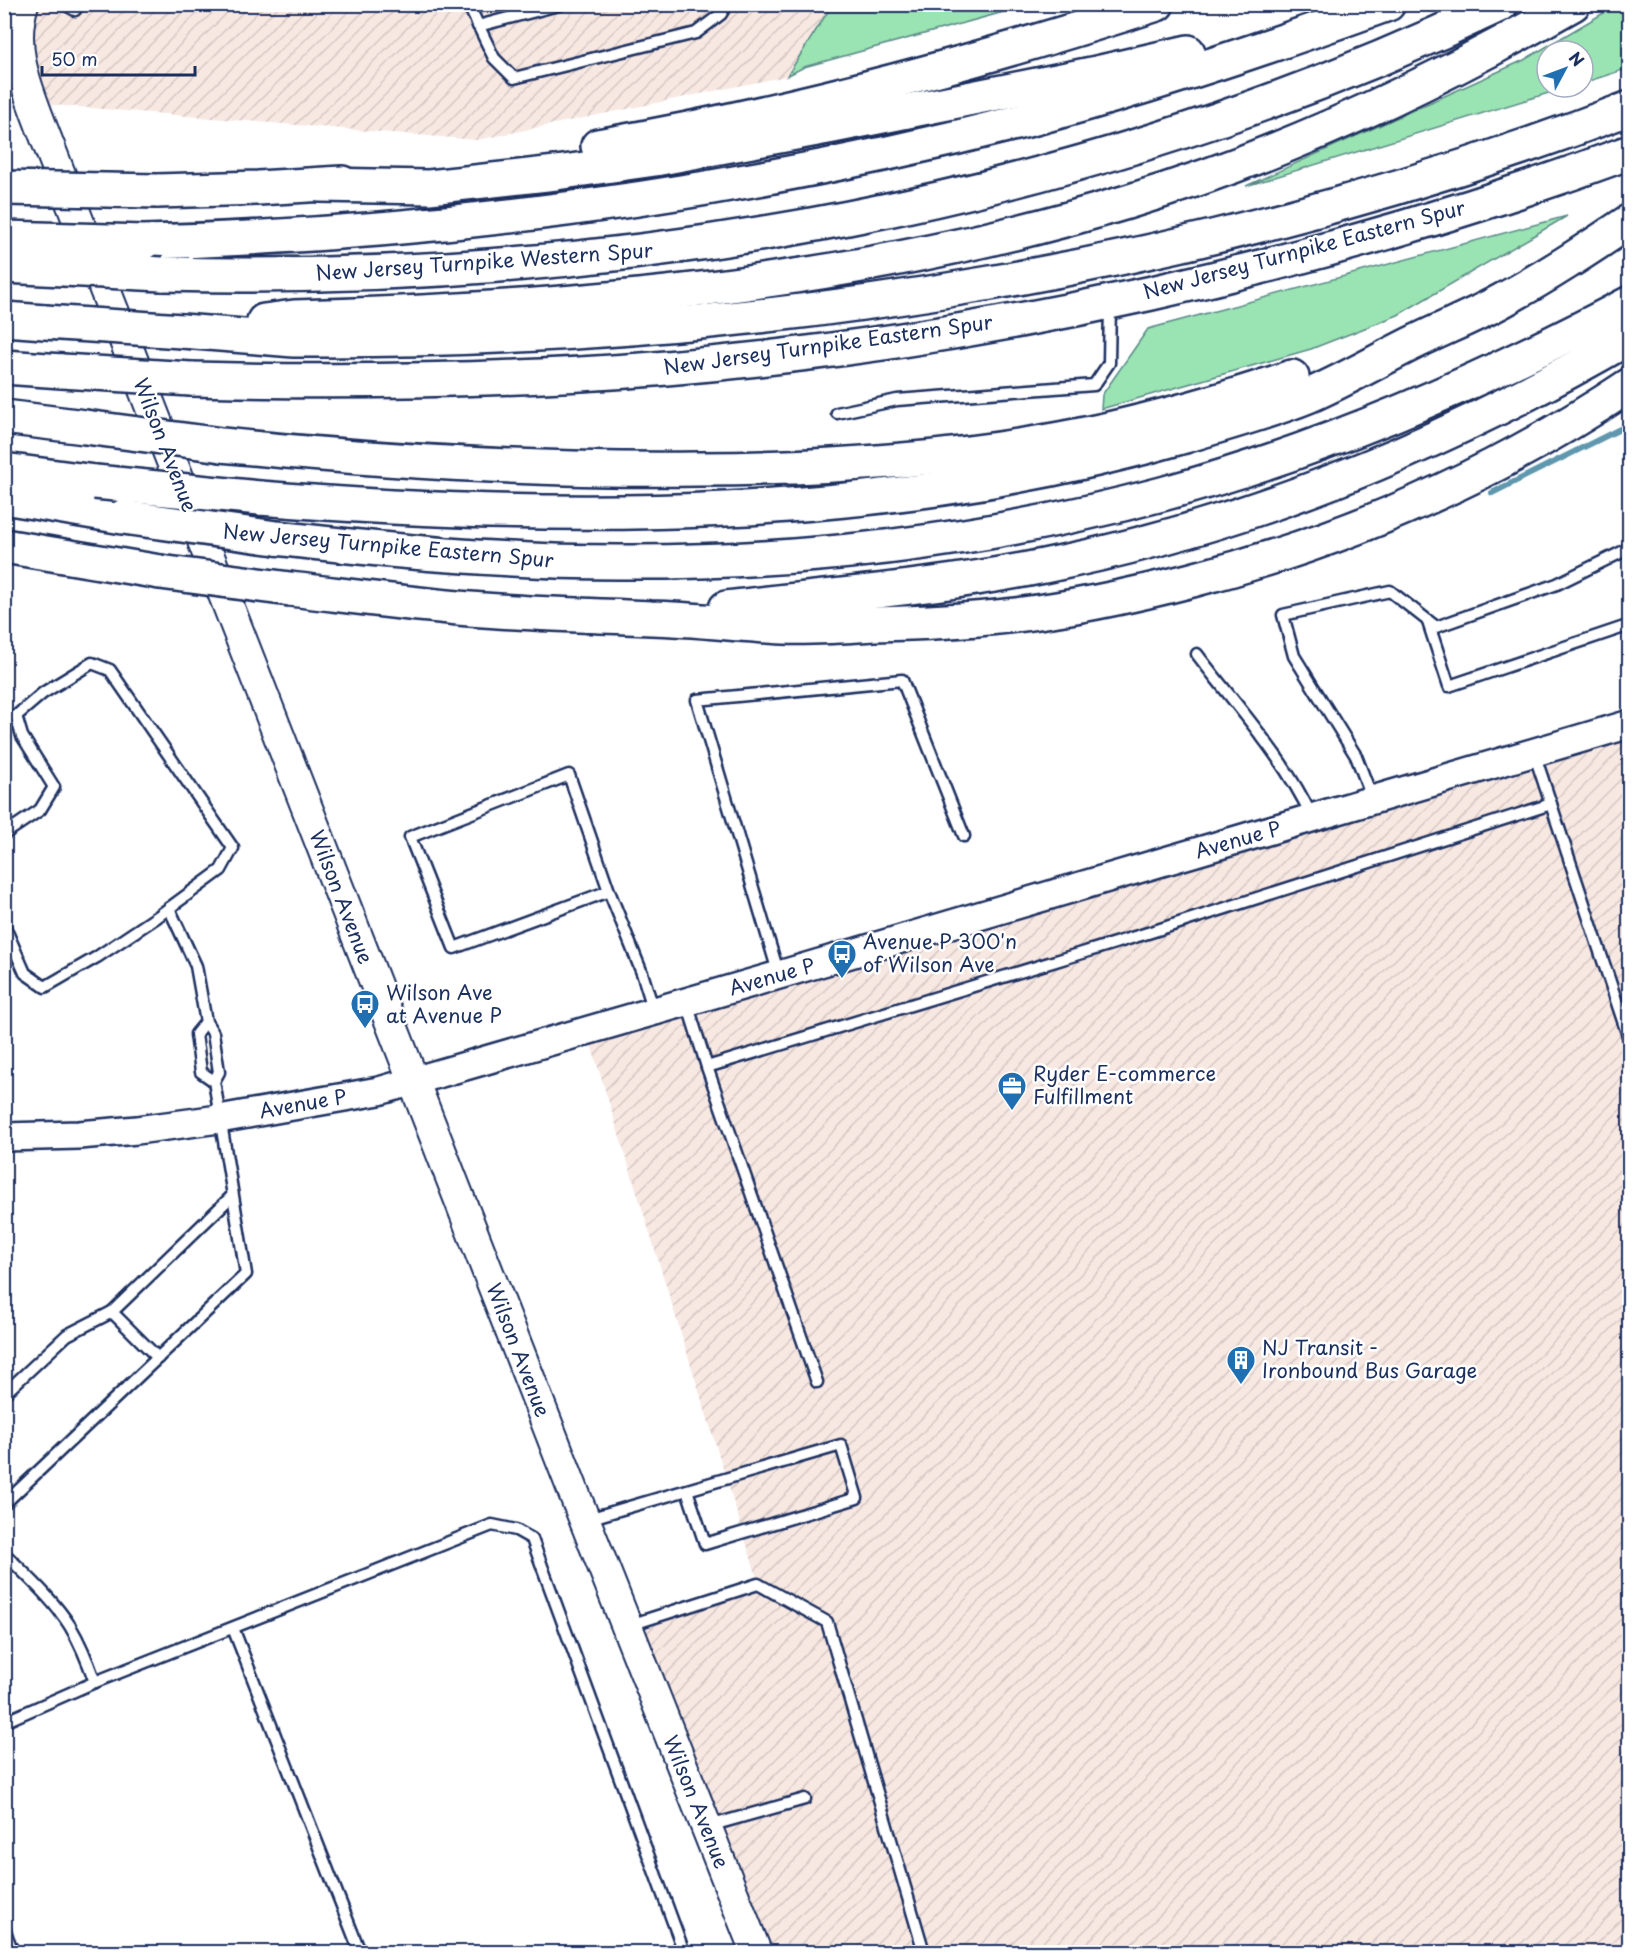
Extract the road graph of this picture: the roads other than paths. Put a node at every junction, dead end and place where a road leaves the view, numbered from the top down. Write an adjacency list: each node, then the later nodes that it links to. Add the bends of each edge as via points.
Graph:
1 (23, 4): 13 (main road, Wilson Avenue)
2 (64, 4): 3 (lane, via 75,10)
3 (79, 4)
4 (468, 4): 12 (lane)
5 (562, 4): 12 (lane)
6 (726, 4): 12 (lane, via 721,14 696,33 514,78 494,58)
7 (1157, 4): 16 (highway, via 972,60 708,125 574,150)
8 (1340, 4): 16 (highway, via 1210,46 1135,65 691,153 429,187)
9 (1501, 4): 21 (highway, New Jersey Turnpike Western Spur, bridge, via 1360,66 1181,132 1018,180 852,219 674,248 538,262 344,274 162,274)
10 (1573, 4): 25 (highway, via 1426,84 1301,140 1129,202 997,237 824,271 654,294 450,311 294,317)
11 (1382, 7): 20 (highway, bridge, via 1082,105 905,150 761,180 591,207 432,225 144,242)
12 (478, 26)
13 (11, 45): 18 (main road, Wilson Avenue)
14 (1629, 108): 25 (highway, New Jersey Turnpike Eastern Spur, via 1443,172 1269,222 1091,264 911,296 688,324 507,336 294,340)
15 (1629, 152): 22 (highway, New Jersey Turnpike Eastern Spur, via 1500,197 1342,245)
16 (320, 185): 18 (highway, bridge)
17 (4, 188): 18 (highway, bridge)
18 (66, 190): 57 (main road, Wilson Avenue)
19 (1629, 221): 27 (highway, via 1501,301)
20 (4, 238)
21 (4, 266)
22 (1110, 301): 28 (highway, New Jersey Turnpike Eastern Spur, bridge, via 881,342 655,369 421,381 309,381 191,379); 30 (lane, via 1109,363 1094,385 897,399)
23 (1629, 303): 33 (highway, New Jersey Turnpike Eastern Spur, bridge, via 1466,384 1295,452 1162,494 1072,515 848,550 655,562 484,558 276,538)
24 (4, 319): 25 (highway, bridge)
25 (183, 331)
26 (1629, 337): 36 (highway, via 1520,397 1390,458 1257,509 1168,536 1045,566 951,582)
27 (1415, 342): 31 (highway, bridge, via 1144,421 1016,446 915,459 762,469 585,469 423,462 222,445); 32 (highway, bridge, via 1310,395 1152,445 1017,477 803,504 609,512 440,509 260,498)
28 (4, 367)
29 (1629, 386): 36 (highway, via 1498,464 1379,519 1292,551 1160,588 1095,603 1005,616 867,625 784,627)
30 (837, 414)
31 (4, 417)
32 (4, 471)
33 (4, 497)
34 (4, 546): 36 (highway, bridge, via 290,590 468,609)
35 (1629, 548): 37 (lane, via 1557,584 1436,627)
36 (653, 618)
37 (1428, 621): 38 (lane, via 1449,686); 42 (lane, via 1390,591 1283,615 1294,656 1356,756)
38 (1629, 625)
39 (1197, 654): 44 (lane, via 1283,767)
40 (1629, 724): 41 (street, Avenue P)
41 (1534, 752): 42 (street, Avenue P); 43 (lane)
42 (1373, 800): 44 (street, Avenue P)
43 (1551, 804): 54 (lane); 55 (lane, via 1151,932)
44 (1312, 818): 50 (street, Avenue P)
45 (4, 834): 48 (lane, via 40,810 54,787 22,736 16,716 43,693 92,663 110,670 233,848 221,870)
46 (964, 836): 50 (lane, via 902,680 697,700)
47 (609, 891): 47 (lane, via 569,775 410,837 454,948); 52 (lane)
48 (169, 908): 49 (lane, via 45,987 25,973); 53 (lane, via 196,966)
49 (4, 925)
50 (779, 975): 51 (street, Avenue P)
51 (687, 1002): 52 (street, Avenue P); 55 (lane)
52 (655, 1012): 57 (street, Avenue P)
53 (206, 1022): 56 (lane, via 213,1033 219,1072); 56 (lane, via 196,1034 197,1052 201,1072)
54 (1629, 1042)
55 (707, 1067): 63 (lane)
56 (214, 1081): 58 (lane)
57 (413, 1082): 58 (street, Avenue P); 67 (main road, Wilson Avenue)
58 (219, 1119): 59 (street, Avenue P, via 79,1135); 60 (lane)
59 (4, 1137)
60 (232, 1196): 61 (lane); 62 (lane, via 246,1274)
61 (112, 1312): 62 (lane); 64 (lane, via 67,1335)
62 (158, 1358): 66 (lane)
63 (816, 1382)
64 (4, 1394)
65 (687, 1490): 65 (lane, via 841,1445 857,1498 705,1544); 67 (lane)
66 (4, 1504)
67 (585, 1520): 69 (main road, Wilson Avenue)
68 (4, 1552): 71 (lane, via 69,1625)
69 (626, 1626): 74 (main road, Wilson Avenue); 80 (lane, via 758,1584 827,1622)
70 (233, 1628): 71 (lane); 77 (lane); 78 (lane, via 492,1525 516,1530 532,1539)
71 (96, 1682): 72 (lane)
72 (4, 1722)
73 (805, 1799): 74 (lane)
74 (706, 1827): 79 (main road, Wilson Avenue)
75 (4, 1929): 76 (lane)
76 (13, 1953)
77 (360, 1953)
78 (684, 1953)
79 (756, 1953)
80 (924, 1953)

